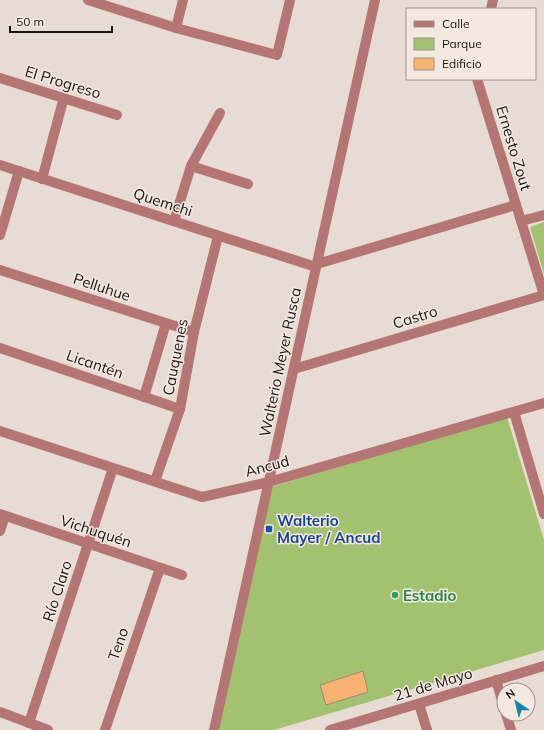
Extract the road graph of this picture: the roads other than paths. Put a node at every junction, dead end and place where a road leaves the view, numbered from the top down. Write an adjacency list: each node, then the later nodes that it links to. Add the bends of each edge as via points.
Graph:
1 (88, 0): 5 (street)
2 (183, 0): 5 (street)
3 (290, 0): 5 (street, via 277,55)
4 (375, 0): 22 (street, Walterio Meyer Rusca)
5 (176, 28)
6 (0, 78): 8 (street, El Progreso)
7 (477, 80): 16 (street, Ernesto Zout)
8 (64, 97): 10 (street, El Progreso); 14 (street)
9 (220, 113): 12 (street)
10 (117, 115)
11 (0, 165): 13 (street, Quemchi)
12 (191, 166): 15 (street); 18 (street)
13 (19, 171): 14 (street, Quemchi); 20 (street)
14 (42, 179): 18 (street, Quemchi)
15 (248, 184)
16 (516, 205): 19 (street, Ernesto Zout); 22 (street)
17 (544, 215): 19 (street)
18 (174, 221): 21 (street, Quemchi)
19 (521, 221): 24 (street, Ernesto Zout)
20 (0, 235)
21 (218, 236): 22 (street, Quemchi); 26 (street, Cauquenes)
22 (317, 266): 28 (street, Walterio Meyer Rusca)
23 (0, 270): 25 (street, Pelluhue)
24 (544, 295): 28 (street, Castro)
25 (166, 323): 26 (street, Pelluhue); 29 (street, Cauquenes)
26 (194, 332): 31 (street, Cauquenes)
27 (0, 348): 29 (street, Licantén)
28 (294, 369): 36 (street, Walterio Meyer Rusca)
29 (144, 397): 31 (street, Licantén)
30 (544, 403): 32 (street, Ancud)
31 (180, 409): 35 (street, Cauquenes)
32 (514, 412): 36 (street, Ancud); 37 (street)
33 (0, 431): 34 (street, Ancud)
34 (113, 468): 35 (street, Ancud); 40 (street, Río Claro)
35 (155, 481): 36 (street, Ancud, via 202,497)
36 (269, 482): 50 (street, Walterio Meyer Rusca)
37 (544, 514)
38 (2, 515): 39 (street); 40 (street, Vichuquén)
39 (0, 531)
40 (88, 544): 41 (street, Vichuquén); 47 (street, Río Claro)
41 (160, 568): 42 (street, Vichuquén); 49 (street, Teno)
42 (182, 575)
43 (544, 666): 44 (street, 21 de Mayo)
44 (496, 680): 45 (street, 21 de Mayo)
45 (419, 704): 51 (street, 21 de Mayo); 52 (street)
46 (0, 712): 47 (street)
47 (34, 726): 48 (street)
48 (48, 730)
49 (105, 730)
50 (214, 730)
51 (330, 730)
52 (428, 730)

